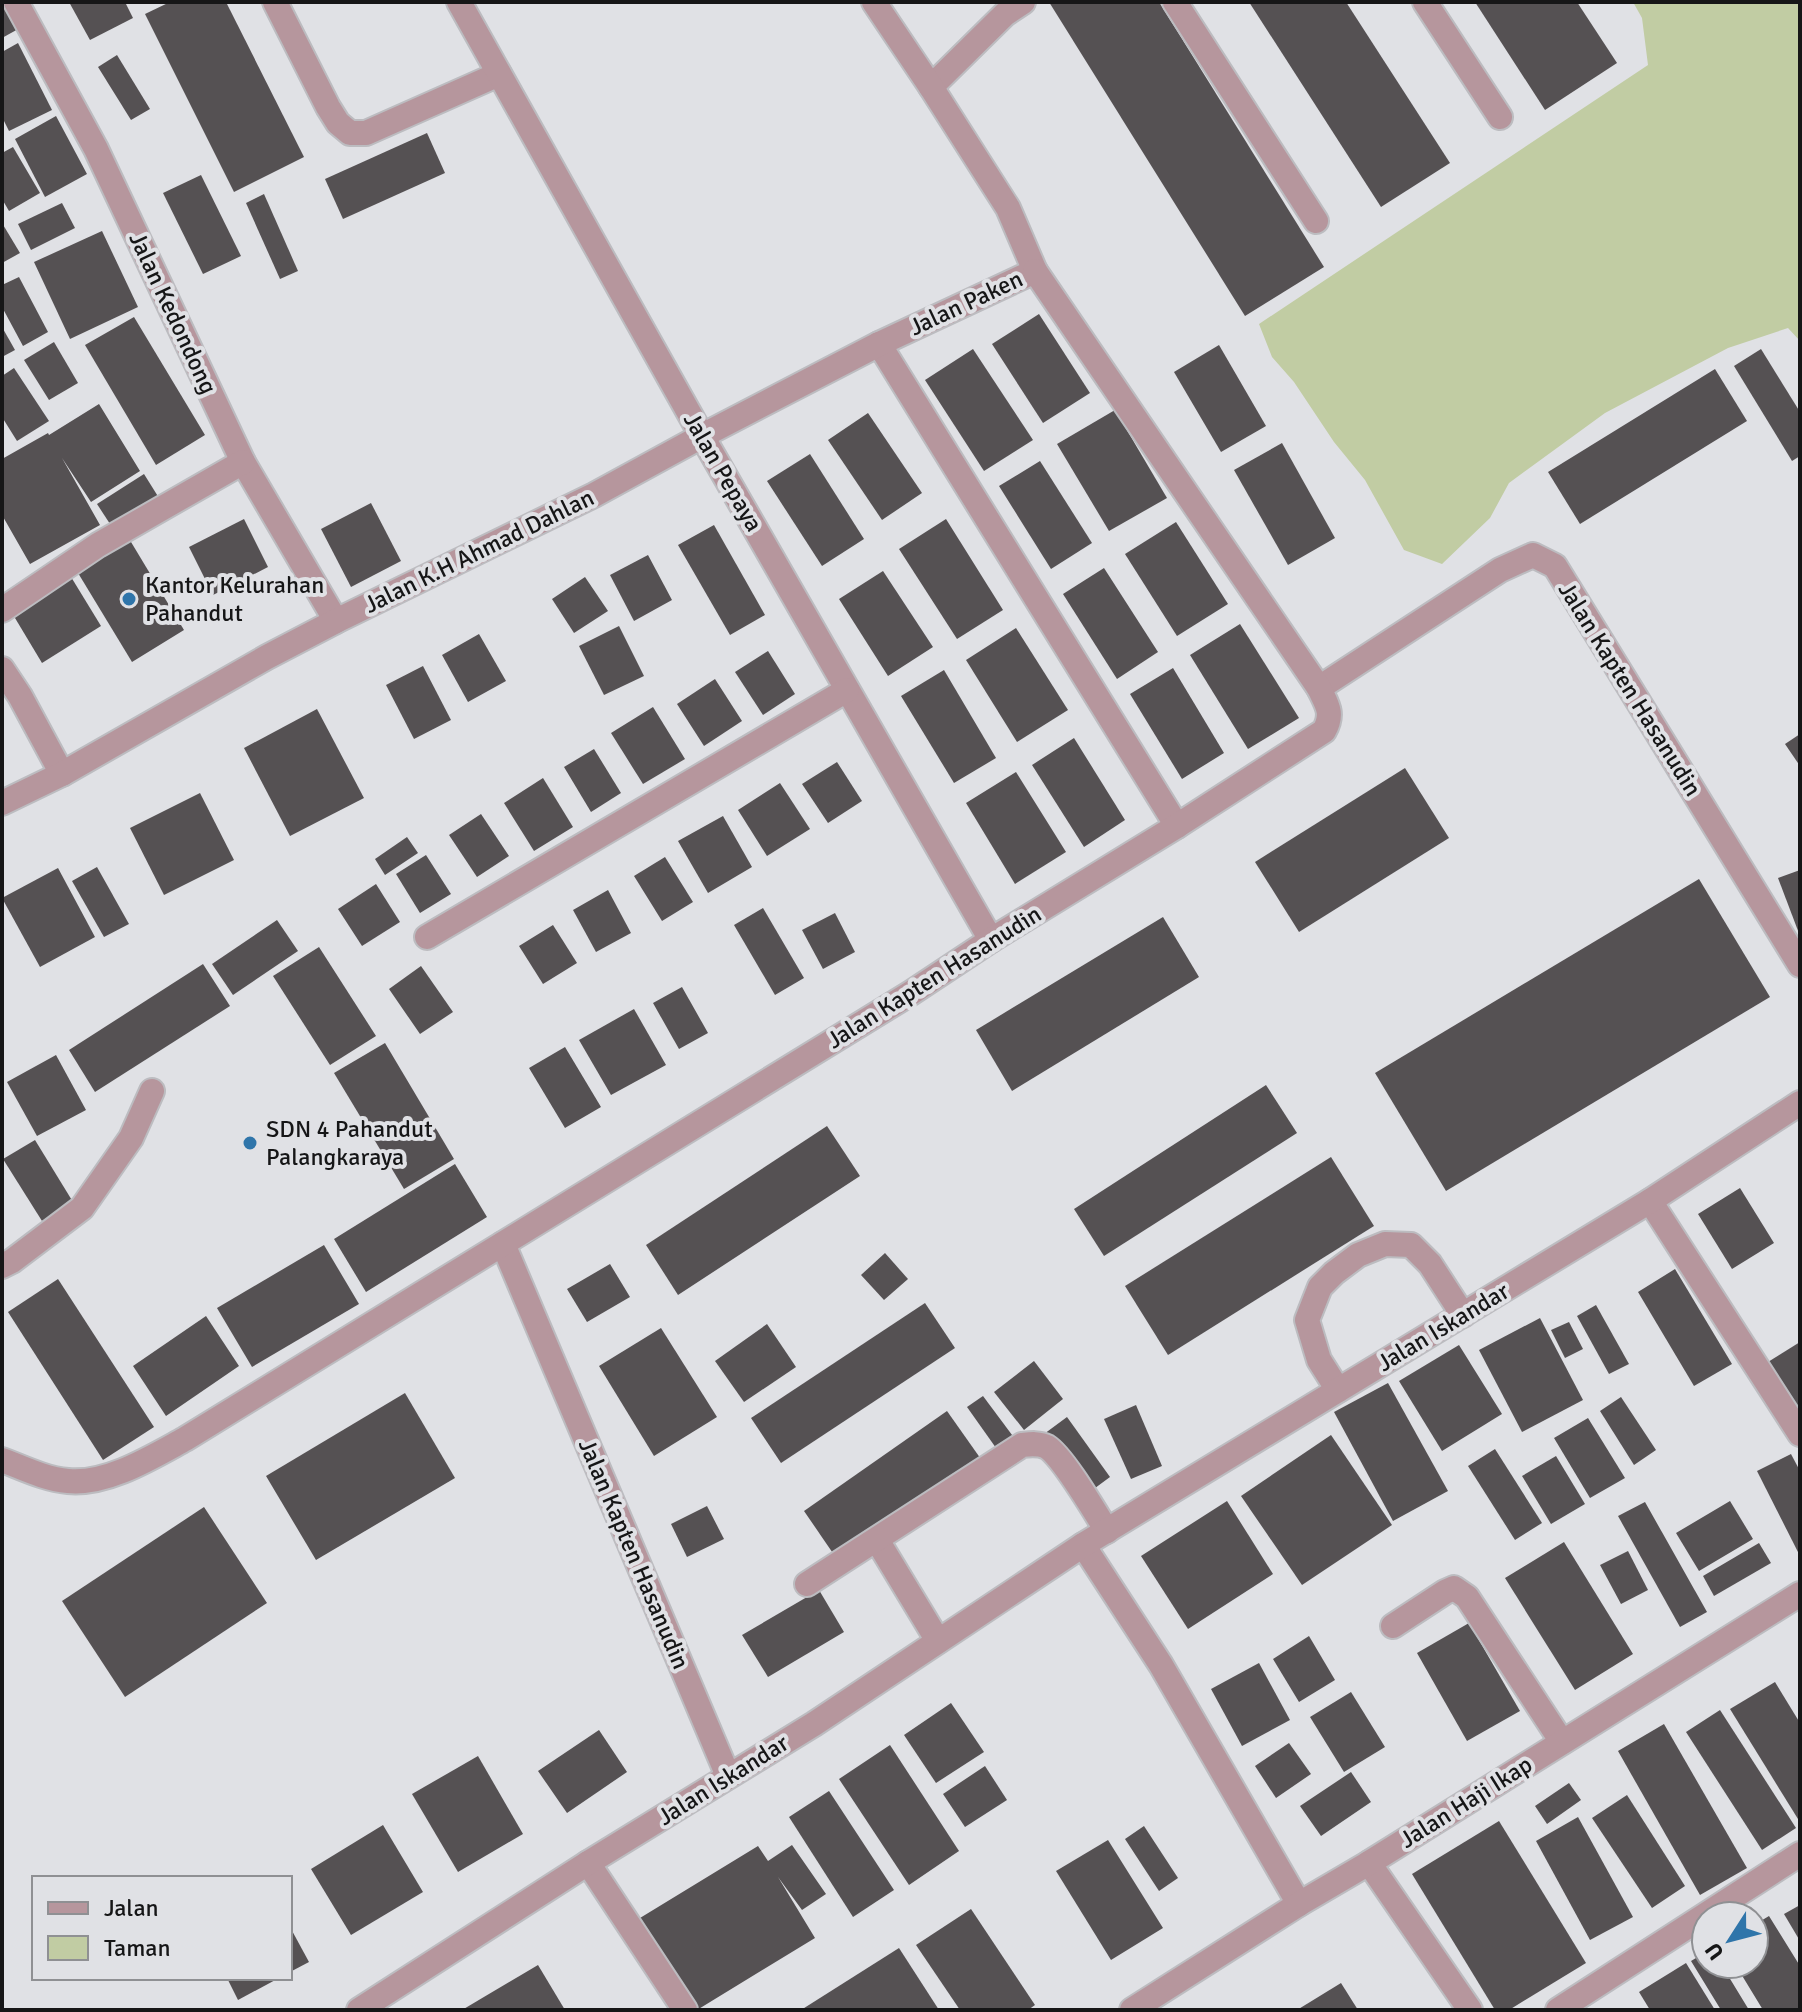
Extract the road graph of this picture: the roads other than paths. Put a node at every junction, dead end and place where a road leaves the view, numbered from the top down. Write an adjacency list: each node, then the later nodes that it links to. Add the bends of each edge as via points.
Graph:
1 (16, 2): 15 (street, Jalan Kedondong, via 96,149)
2 (275, 2): 8 (street, via 328,107 350,133 366,133)
3 (459, 2): 8 (street, Jalan Pepaya)
4 (874, 2): 9 (street, Jalan Paken)
5 (1023, 2): 9 (street)
6 (1175, 2): 11 (street)
7 (1425, 2): 10 (street)
8 (499, 74): 14 (street, Jalan Pepaya)
9 (931, 87): 12 (street, Jalan Paken, via 1008,208)
10 (1500, 117)
11 (1316, 221)
12 (1035, 271): 13 (street, Jalan Paken); 19 (street, Jalan Kapten Hasanudin)
13 (879, 344): 14 (street, Jalan Paken); 23 (street)
14 (702, 436): 17 (street, Jalan K.H Ahmad Dahlan); 20 (street, Jalan Pepaya)
15 (243, 462): 16 (street, via 98,545); 17 (street, Jalan Kedondong)
16 (2, 610)
17 (336, 621): 21 (street, Jalan K.H Ahmad Dahlan)
18 (2, 669): 21 (street)
19 (1319, 688): 23 (street, Jalan Kapten Hasanudin, via 1329,707 1324,731); 26 (street, Jalan Kapten Hasanudin, via 1500,570 1533,555 1555,566)
20 (847, 690): 24 (street); 25 (street, Jalan Pepaya)
21 (62, 774): 22 (street, Jalan K.H Ahmad Dahlan)
22 (2, 803)
23 (1177, 826): 25 (street, Jalan Kapten Hasanudin)
24 (427, 937)
25 (991, 940): 30 (street, Jalan Kapten Hasanudin)
26 (1800, 965)
27 (152, 1091): 31 (street, via 131,1138 82,1208)
28 (1800, 1103): 29 (street, Jalan Iskandar)
29 (1650, 1201): 32 (street, Jalan Iskandar); 34 (street)
30 (503, 1244): 35 (street, Jalan Kapten Hasanudin, via 131,1468 70,1482); 44 (street, Jalan Kapten Hasanudin)
31 (2, 1266)
32 (1463, 1315): 33 (street, Jalan Iskandar); 33 (street, via 1411,1245 1385,1244 1358,1255 1320,1287 1307,1320 1319,1360)
33 (1338, 1390): 36 (street, Jalan Iskandar)
34 (1800, 1434)
35 (2, 1460)
36 (1107, 1531): 37 (street, via 1061,1461 1038,1444 1022,1445); 38 (street, Jalan Iskandar)
37 (877, 1540): 39 (street); 42 (street)
38 (1083, 1545): 42 (street, Jalan Iskandar); 48 (street, via 1161,1665)
39 (807, 1584)
40 (1800, 1594): 43 (street, Jalan Haji Ikap)
41 (1393, 1626): 43 (street, via 1454,1588 1467,1597)
42 (938, 1641): 44 (street, Jalan Iskandar)
43 (1562, 1742): 47 (street, Jalan Haji Ikap)
44 (728, 1776): 46 (street, Jalan Iskandar)
45 (1800, 1854): 53 (street)
46 (588, 1863): 49 (street, Jalan Iskandar); 50 (street)
47 (1369, 1863): 48 (street, Jalan Haji Ikap); 52 (street)
48 (1299, 1904): 51 (street, Jalan Haji Ikap)
49 (359, 2010)
50 (685, 2010)
51 (1132, 2010)
52 (1470, 2010)
53 (1558, 2010)

